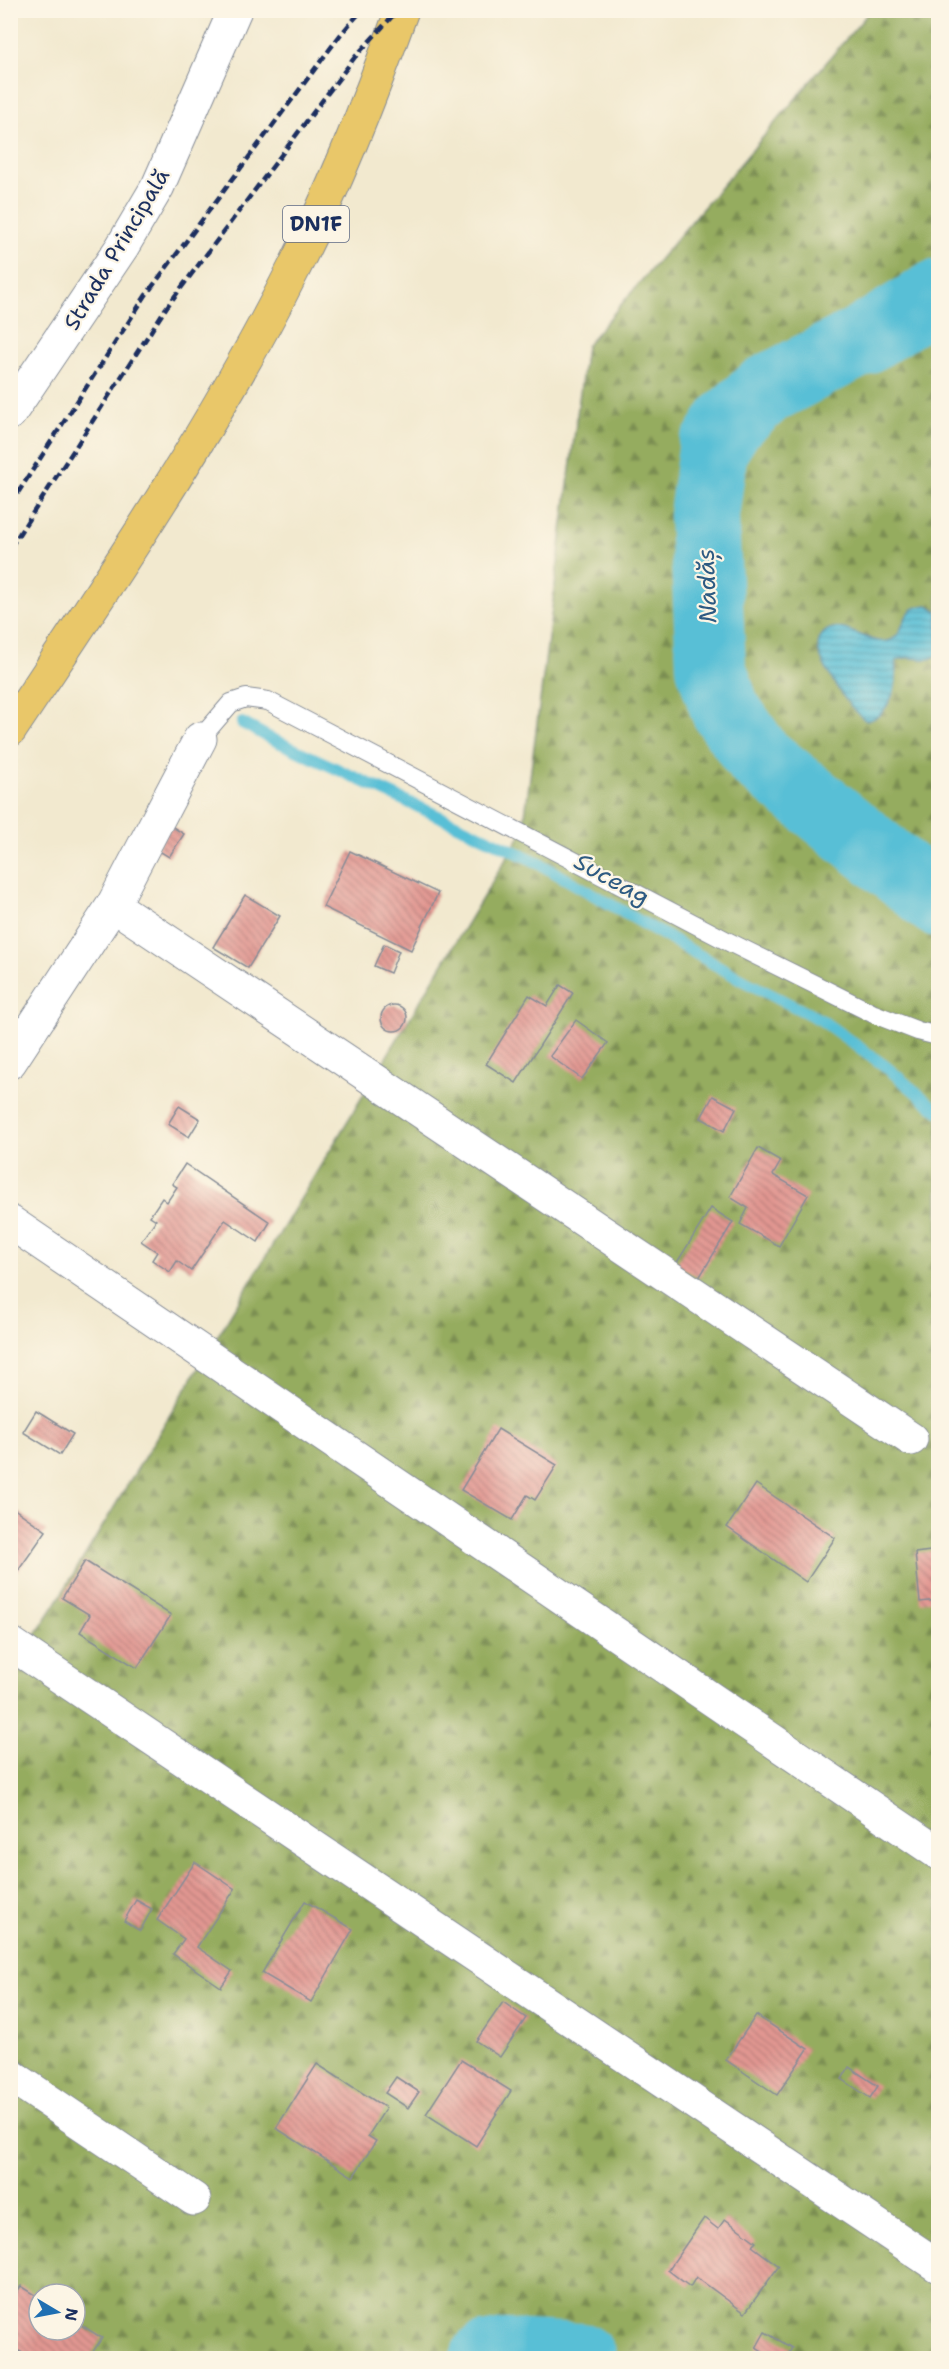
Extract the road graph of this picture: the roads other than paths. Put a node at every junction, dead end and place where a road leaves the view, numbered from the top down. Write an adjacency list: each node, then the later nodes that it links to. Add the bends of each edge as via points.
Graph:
1 (235, 10): 3 (street, Strada Principală, via 158,186 122,247)
2 (402, 10): 4 (main road, DN1F, via 328,200 263,327 161,502)
3 (10, 414)
4 (10, 730)
5 (200, 739): 6 (street); 7 (lane, via 231,703 246,698 268,701 874,1014)
6 (113, 905): 8 (street); 10 (street)
7 (939, 1036)
8 (10, 1062)
9 (10, 1222): 12 (street)
10 (911, 1439)
11 (10, 1643): 15 (street)
12 (939, 1853)
13 (10, 2074): 14 (street)
14 (194, 2199)
15 (939, 2266)

